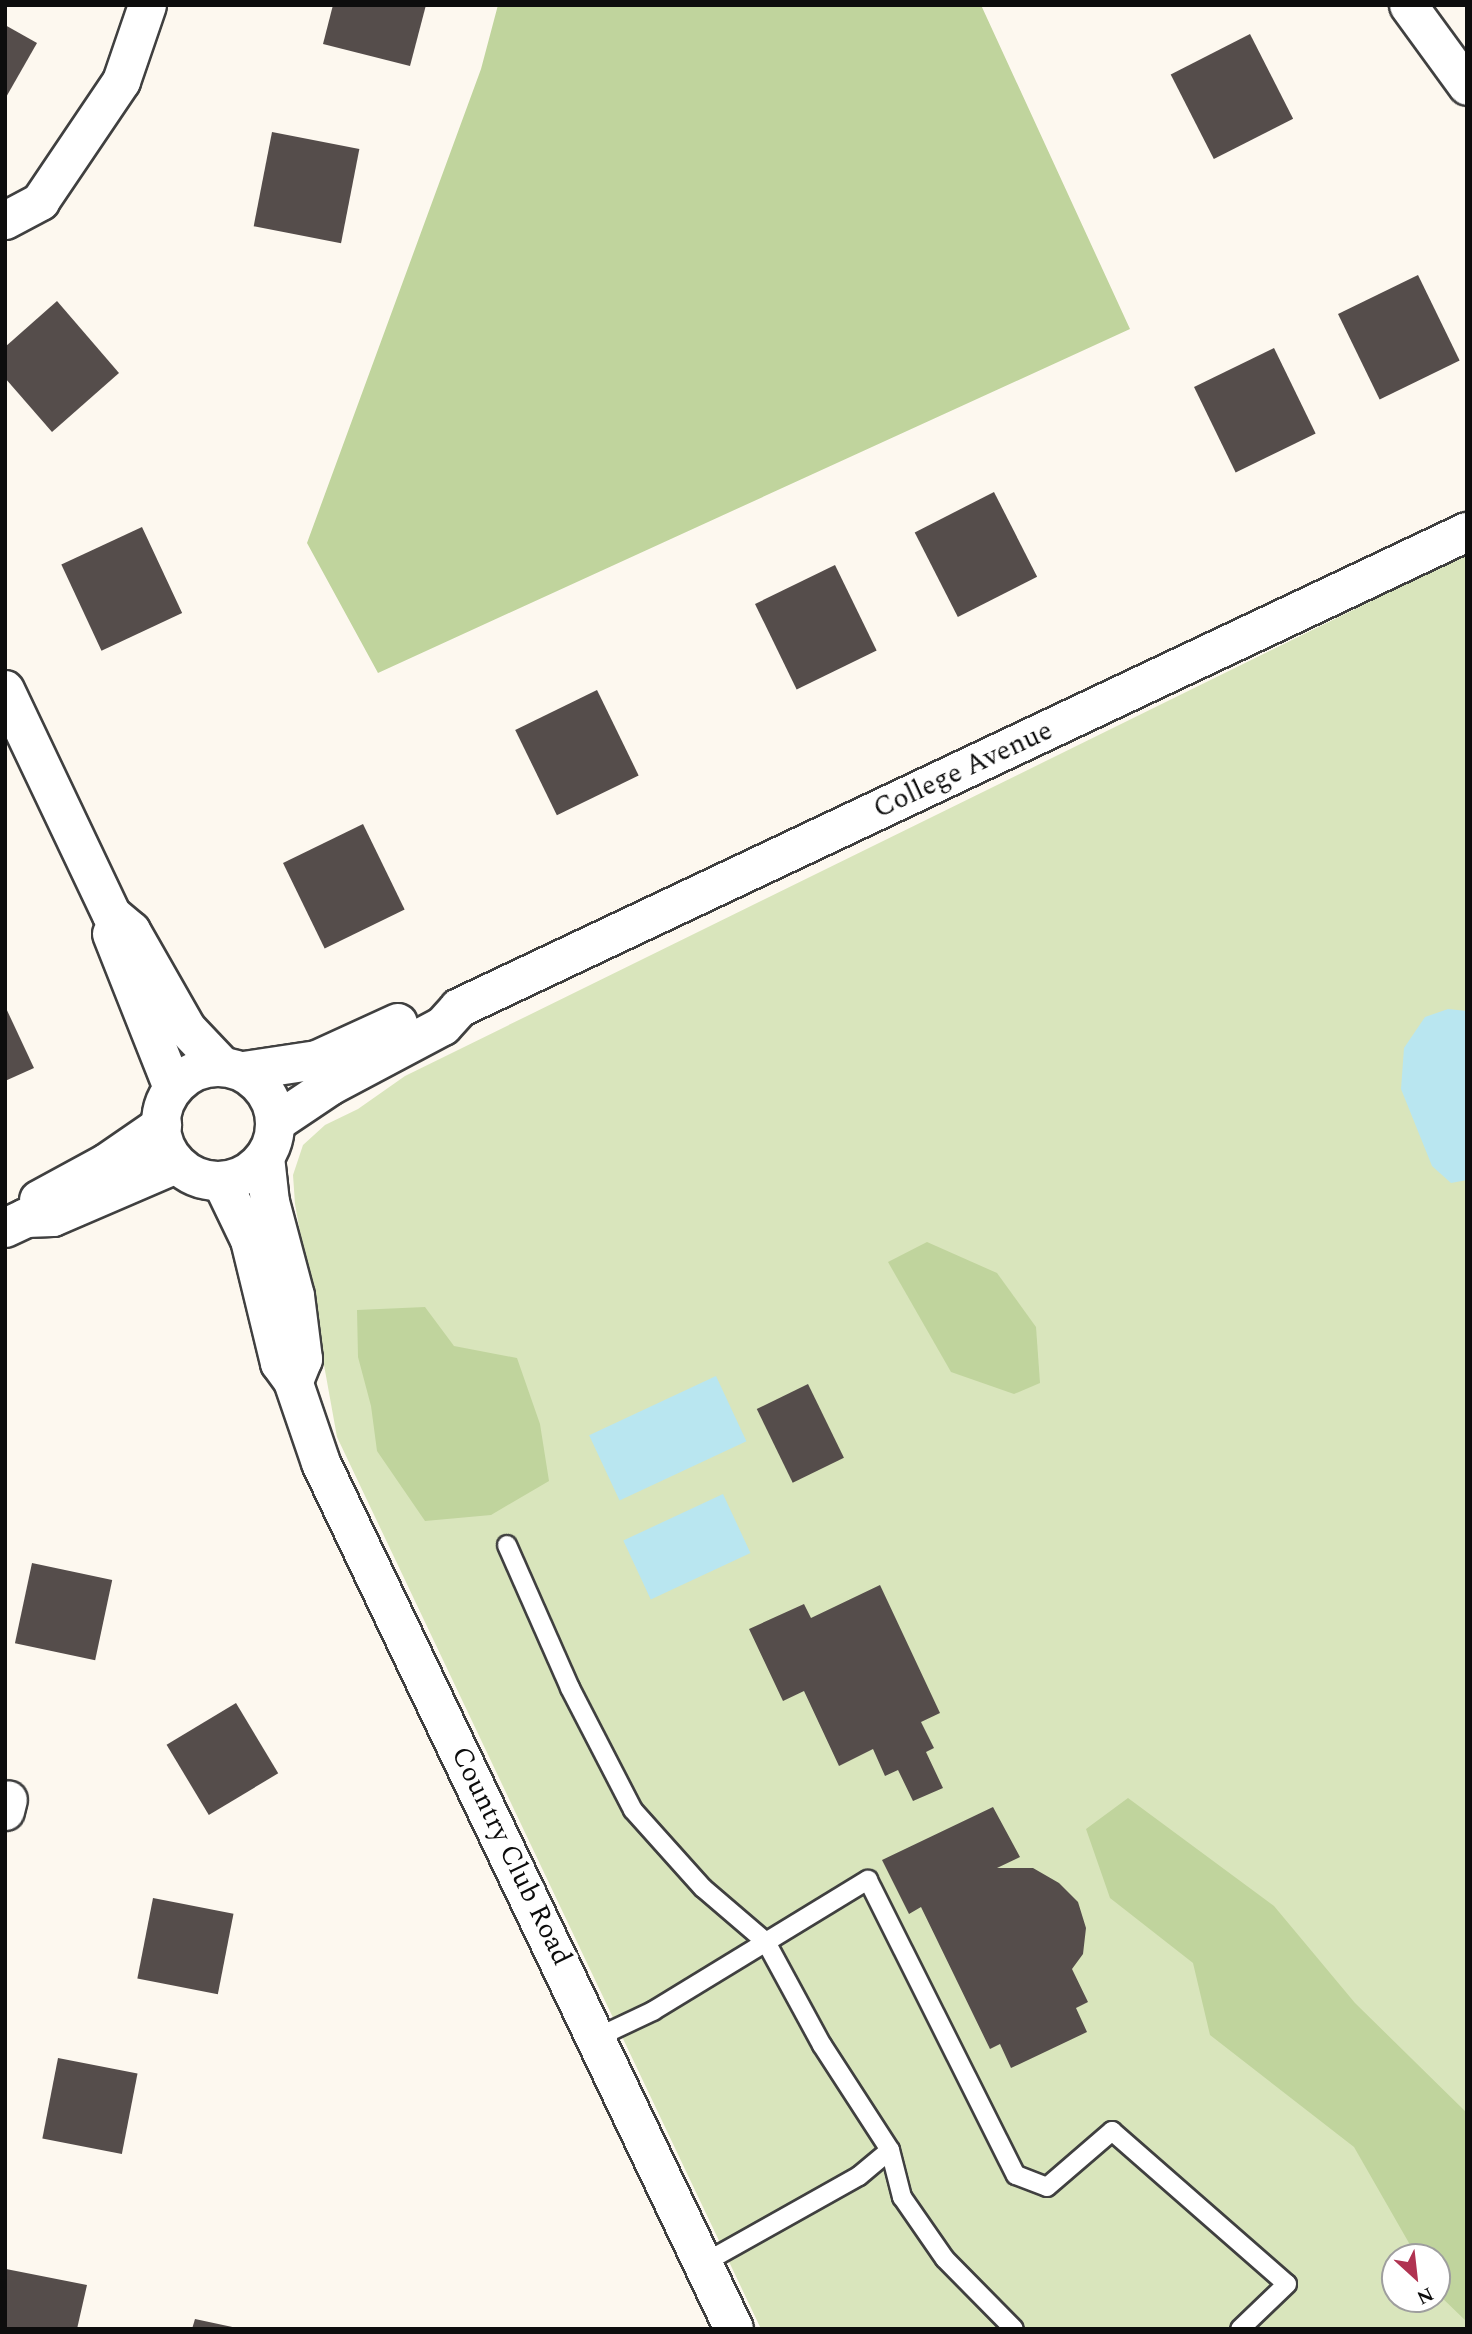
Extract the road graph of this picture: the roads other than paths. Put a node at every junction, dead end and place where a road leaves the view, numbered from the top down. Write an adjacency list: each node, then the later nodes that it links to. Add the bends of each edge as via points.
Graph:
1 (146, 5): 4 (street, via 121,81 40,201)
2 (1408, 5): 3 (street)
3 (1467, 86)
4 (5, 220)
5 (1467, 532): 8 (street, College Avenue)
6 (5, 690): 7 (street)
7 (112, 915): 9 (street, via 131,931 187,1029); 10 (street, via 111,942)
8 (459, 1007): 9 (street, College Avenue, via 434,1006 317,1060); 12 (street, College Avenue, via 443,1027 330,1086)
9 (233, 1069): 10 (street, via 188,1076); 12 (street, via 258,1082)
10 (173, 1088): 11 (street, via 163,1106)
11 (162, 1125): 13 (street, via 165,1145); 15 (street, via 107,1163 41,1197)
12 (270, 1140): 14 (street, via 251,1171); 16 (street, via 270,1202 295,1296 303,1359)
13 (176, 1164): 14 (street, via 191,1175); 15 (street, via 53,1217)
14 (222, 1182): 16 (street, Country Club Road, via 250,1240 280,1363)
15 (16, 1223)
16 (293, 1381): 19 (street, Country Club Road, via 321,1463)
17 (507, 1545): 18 (lane, via 570,1688 633,1810 703,1888)
18 (766, 1942): 19 (lane, via 653,2011); 20 (lane, via 822,2045); 24 (lane, via 868,1880 1016,2175 1047,2187 1112,2131 1287,2284)
19 (598, 2037): 21 (street, Country Club Road)
20 (890, 2150): 21 (lane, via 859,2176); 23 (lane, via 902,2197 916,2218 945,2259)
21 (704, 2263): 22 (street, Country Club Road)
22 (734, 2329)
23 (1014, 2329)
24 (1240, 2329)

